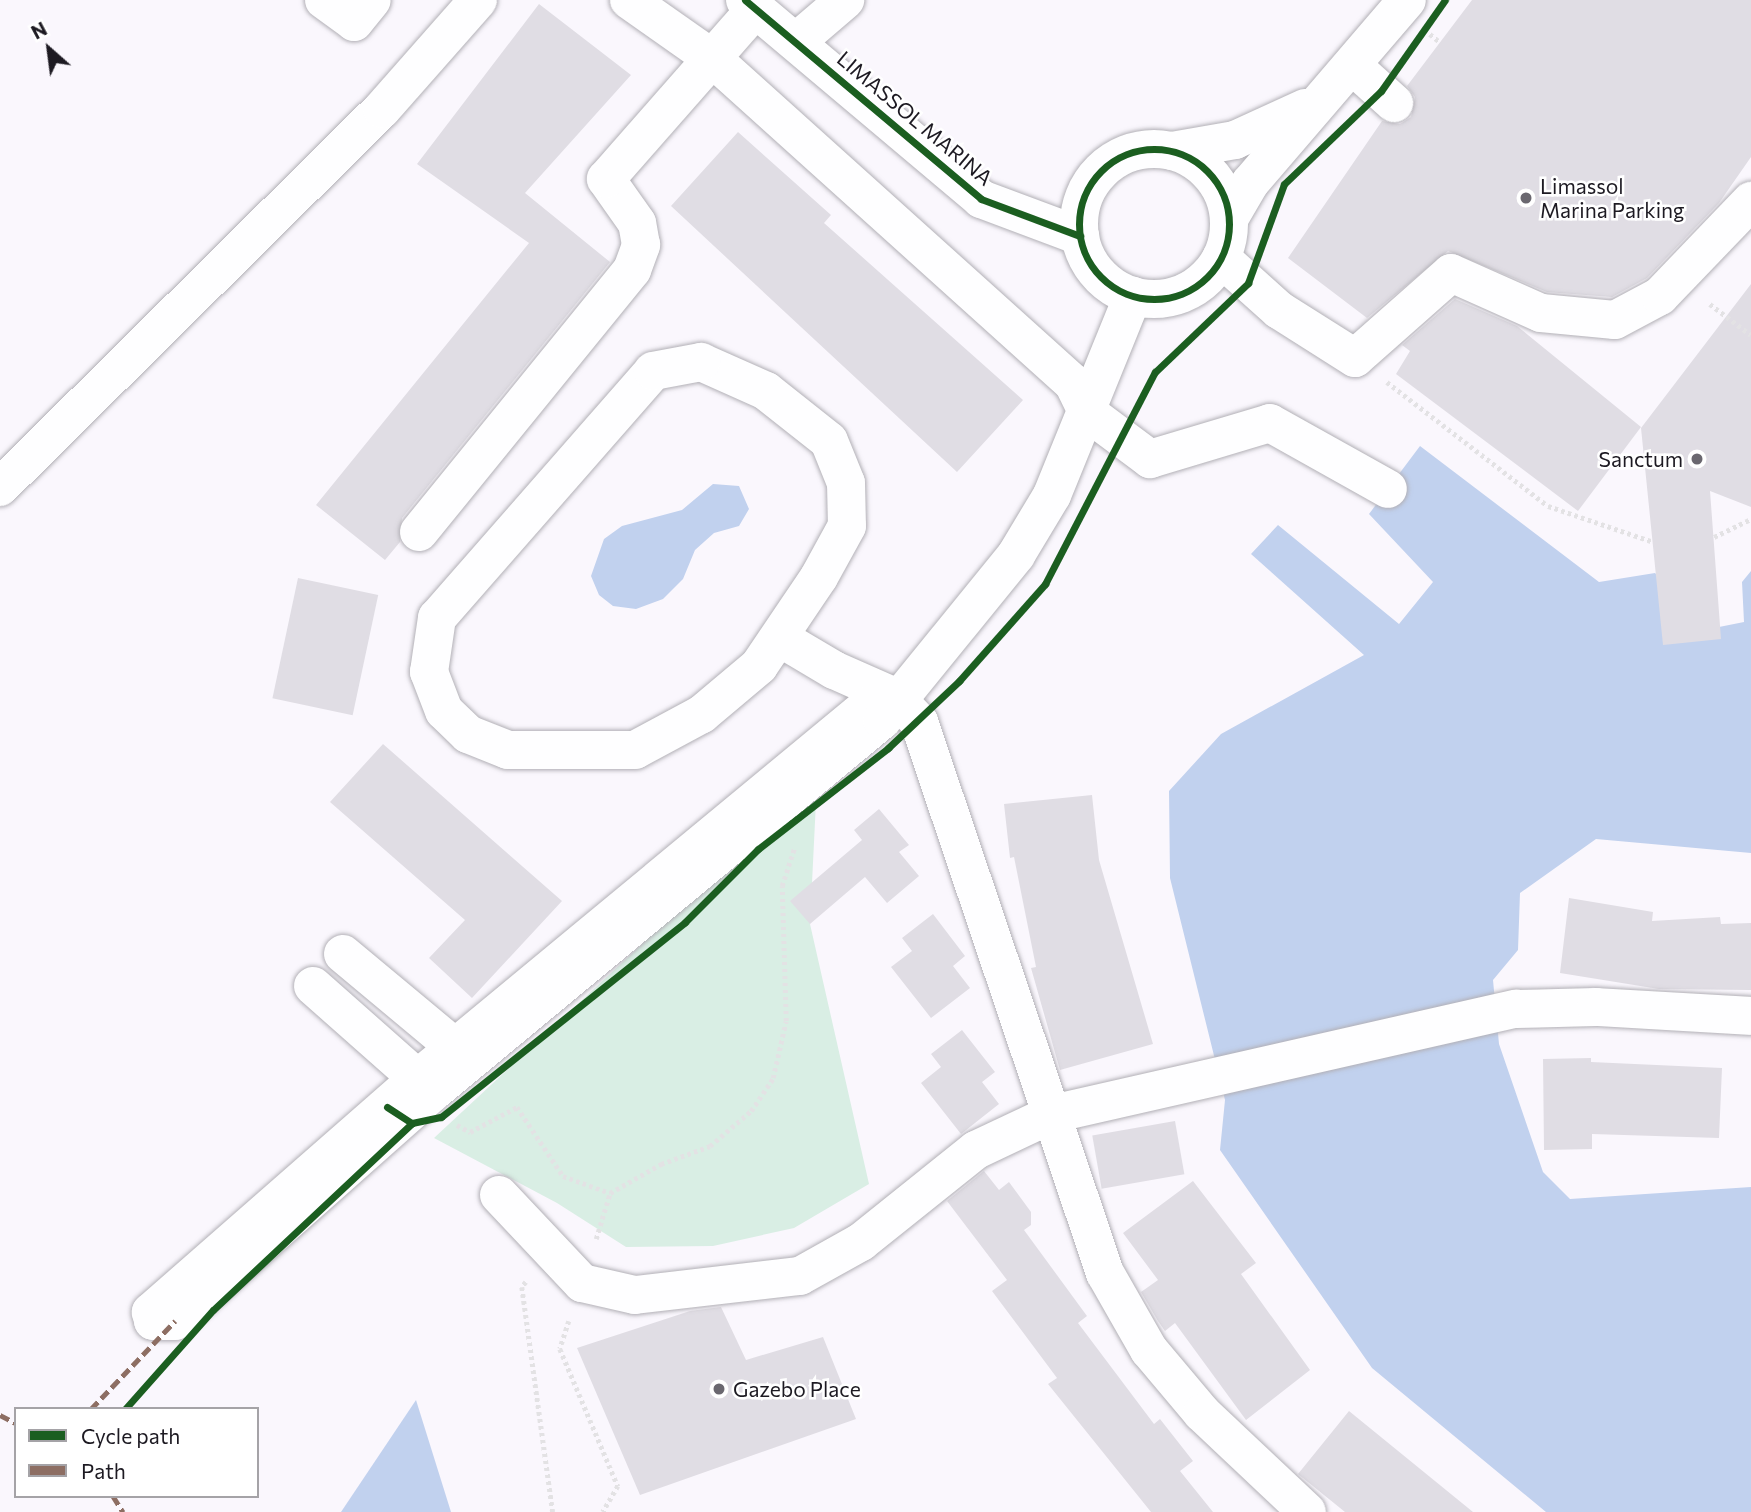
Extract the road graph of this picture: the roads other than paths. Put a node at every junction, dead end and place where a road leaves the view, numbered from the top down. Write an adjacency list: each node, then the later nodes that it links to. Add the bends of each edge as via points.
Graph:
1 (324, 0): 2 (street, via 354,22)
2 (373, 0)
3 (629, 0): 9 (street)
4 (845, 0): 8 (street)
5 (467, 4): 20 (street, via 383,109)
6 (750, 4): 8 (street, LIMASSOL MARINA); 9 (street)
7 (1419, 10): 10 (street)
8 (796, 42): 16 (street, LIMASSOL MARINA, via 981,199)
9 (713, 59): 19 (street, via 1073,383); 22 (street, via 668,102 606,179 637,223 641,245 632,271)
10 (1354, 67): 11 (street); 12 (street)
11 (1323, 98): 13 (street, via 1235,140); 15 (street, via 1250,183)
12 (1394, 103)
13 (1172, 150): 15 (street, via 1212,176); 16 (street, via 1146,149 1109,163 1084,195)
14 (1751, 201): 17 (street, via 1660,296 1615,320 1541,313 1451,273 1355,358 1279,310)
15 (1229, 219): 17 (street)
16 (1080, 236): 18 (street, via 1095,271)
17 (1221, 257): 18 (street, via 1203,280 1179,294)
18 (1133, 296): 19 (street)
19 (1087, 412): 21 (street, via 1150,458 1270,423); 24 (street, via 1052,495 1016,555)
20 (0, 487)
21 (1388, 489)
22 (419, 531)
23 (780, 638): 23 (street, via 847,526 846,483 829,441 766,391 701,362 653,371 576,456 438,618 429,672 444,710 468,734 508,750 635,750 702,714 760,666); 24 (street, via 834,670)
24 (895, 697): 28 (street, via 868,706); 29 (street, via 881,720); 30 (street, via 919,722)
25 (343, 954): 28 (street)
26 (313, 986): 29 (street)
27 (1751, 1016): 30 (street, via 1516,1009)
28 (456, 1048): 29 (street)
29 (430, 1096): 29 (street, via 168,1312 403,1121)
30 (1052, 1114): 31 (street, via 976,1150 861,1242 800,1276 635,1295 582,1283 549,1254); 32 (street, via 1084,1220 1128,1318 1202,1413)
31 (499, 1195)
32 (1307, 1512)

